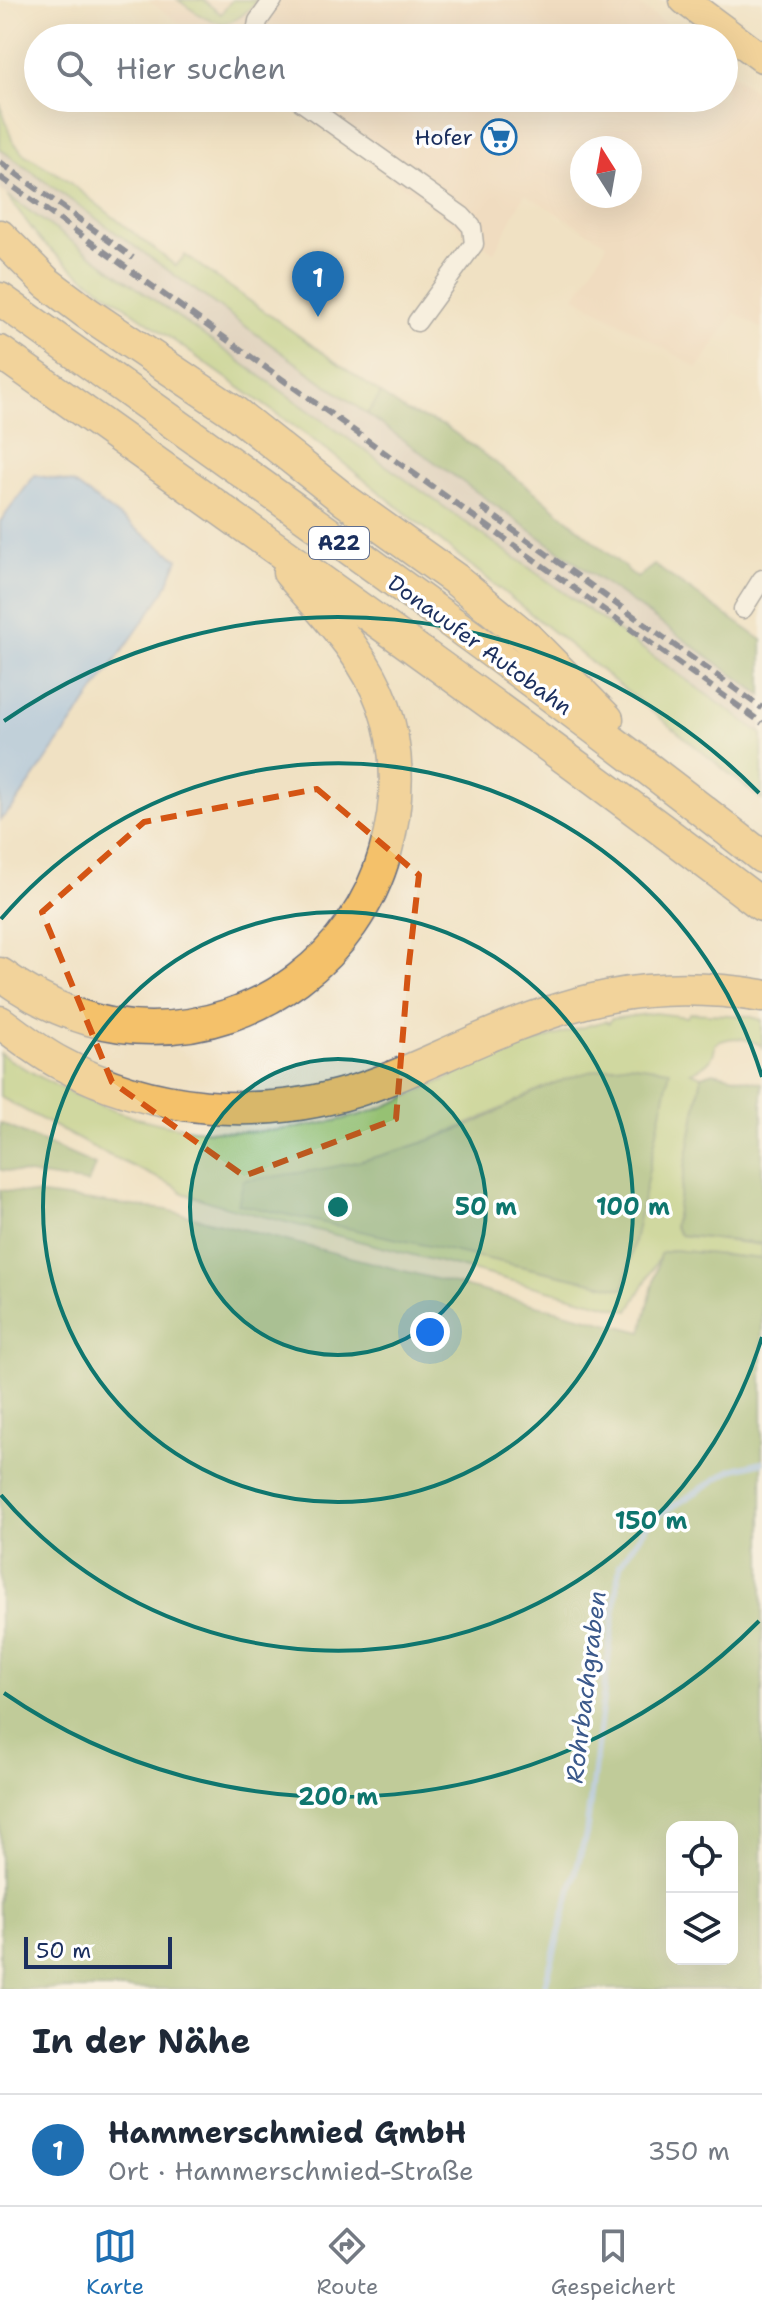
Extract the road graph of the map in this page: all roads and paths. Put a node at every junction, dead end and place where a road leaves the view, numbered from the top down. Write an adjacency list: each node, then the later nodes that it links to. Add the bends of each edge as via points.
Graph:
1 (273, 0): 3 (street)
2 (684, 0): 4 (main road)
3 (257, 24)
4 (716, 24)
5 (738, 40): 6 (main road)
6 (762, 58)
7 (316, 112): 10 (street, via 472,227 474,244)
8 (0, 236): 15 (highway, via 47,283 234,412 455,579 527,638)
9 (0, 299): 15 (highway, Donauufer Autobahn / A22)
10 (417, 322)
11 (0, 352): 12 (highway, Donauufer Autobahn / A22)
12 (255, 533): 17 (highway, Donauufer Autobahn / A22); 18 (highway, via 345,636 384,706 394,755 395,813 380,872 364,905 320,963 295,983 246,1010 197,1024 149,1028 102,1022 57,1008)
13 (762, 579): 14 (street)
14 (743, 609)
15 (677, 790): 16 (highway, Donauufer Autobahn / A22)
16 (762, 857)
17 (762, 905)
18 (0, 974)
19 (762, 996): 20 (highway, via 663,988 581,1001 358,1090 296,1105 250,1109 182,1104 131,1093 59,1063)
20 (0, 1022)

